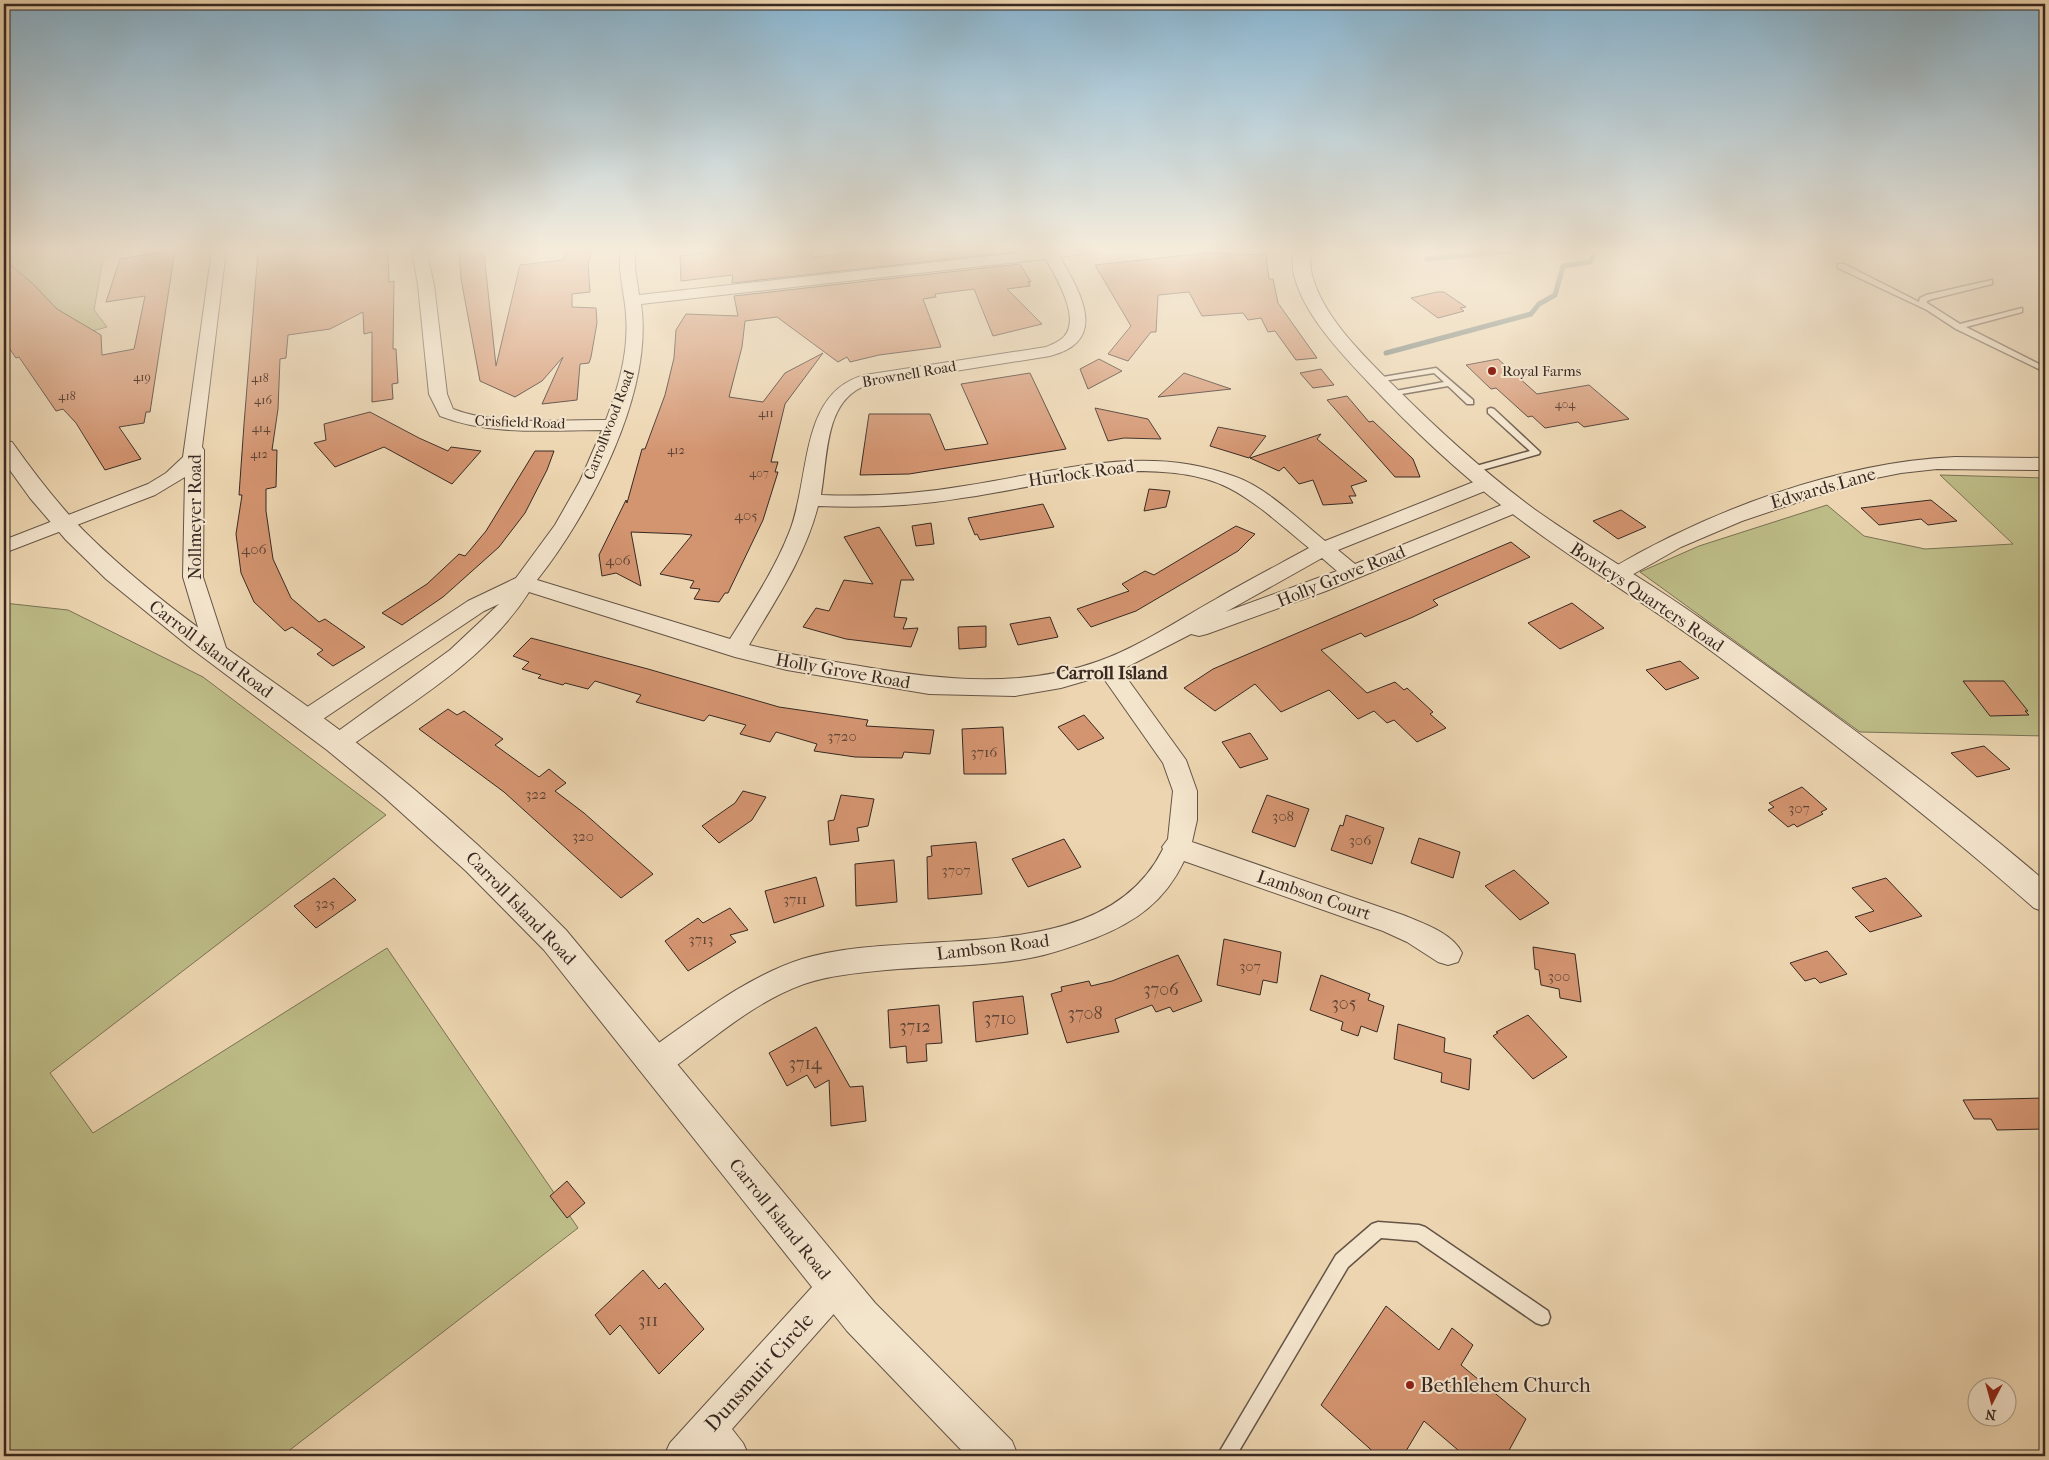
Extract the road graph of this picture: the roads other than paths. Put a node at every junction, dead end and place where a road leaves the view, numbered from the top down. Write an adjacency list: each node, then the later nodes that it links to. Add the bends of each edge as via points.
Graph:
1 (211, 318): 15 (street, Nollmeyer Road)
2 (430, 318): 14 (street, Crisfield Road, via 438,394 446,412 483,422)
3 (634, 318): 14 (street, Carrollwood Road, via 632,362)
4 (1078, 318): 19 (street, Brownell Road, via 1079,324 1072,340 1050,351 896,374 848,386 835,399 826,418)
5 (1328, 318): 11 (street, Bowleys Quarters Road, via 1350,350)
6 (1944, 318): 8 (lane)
7 (1990, 318): 8 (lane)
8 (1959, 327): 9 (lane)
9 (2045, 370)
10 (1450, 383): 11 (lane); 11 (lane, via 1436,370); 12 (lane)
11 (1384, 387): 18 (street, Bowleys Quarters Road, via 1429,434)
12 (1470, 402)
13 (1491, 410): 18 (lane, via 1536,452)
14 (612, 425): 26 (street, Carrollwood Road, via 576,506 554,545)
15 (195, 436): 21 (street, Nollmeyer Road, via 192,457 168,481); 29 (street, Nollmeyer Road, via 193,577)
16 (4, 446): 21 (street, Carroll Island Road)
17 (2045, 464): 25 (street, Edwards Lane, via 1902,467 1821,486 1703,528 1650,553)
18 (1480, 476): 20 (street, Bowleys Quarters Road); 23 (street, Holly Grove Road)
19 (810, 500): 23 (street, Hurlock Road, via 897,500 1114,466 1170,467 1210,474 1240,486); 28 (street, Brownell Road, via 786,563)
20 (1516, 506): 24 (street, Holly Grove Road); 25 (street, Bowleys Quarters Road)
21 (64, 526): 22 (street, Nollmeyer Road); 29 (street, Carroll Island Road, via 124,584)
22 (4, 547)
23 (1323, 549): 24 (street, Hurlock Road); 27 (street, Holly Grove Road)
24 (1351, 572): 27 (street, Holly Grove Road, via 1252,612)
25 (1616, 574): 34 (street, Bowleys Quarters Road, via 1689,622 1894,773)
26 (524, 584): 28 (street, Holly Grove Road); 31 (street, Carrollwood Road, via 476,606); 32 (street, Carrollwood Road, via 513,601 477,639 424,682)
27 (1164, 640): 30 (street, Holly Grove Road)
28 (735, 650): 30 (street, Holly Grove Road, via 883,680 959,688 1037,685)
29 (217, 654): 31 (street, Carroll Island Road)
30 (1107, 667): 33 (street, Lambson Road, via 1161,740 1179,771 1185,805 1181,839)
31 (306, 719): 32 (street, Carroll Island Road)
32 (338, 743): 36 (street, Carroll Island Road, via 456,842 523,906 555,940)
33 (1175, 847): 35 (street, Lambson Court, via 1393,923); 36 (street, Lambson Road, via 1164,874 1154,887 1125,911 1095,926 1029,946 863,960 802,972 766,989)
34 (2045, 900)
35 (1448, 953)
36 (654, 1064): 37 (street, Carroll Island Road)
37 (835, 1287): 39 (street, Dunsmuir Circle); 41 (street, Carroll Island Road)
38 (1542, 1317): 42 (lane, via 1420,1233 1378,1230 1342,1261)
39 (719, 1443): 40 (street, Dunsmuir Circle)
40 (683, 1456)
41 (997, 1456)
42 (1226, 1456)

